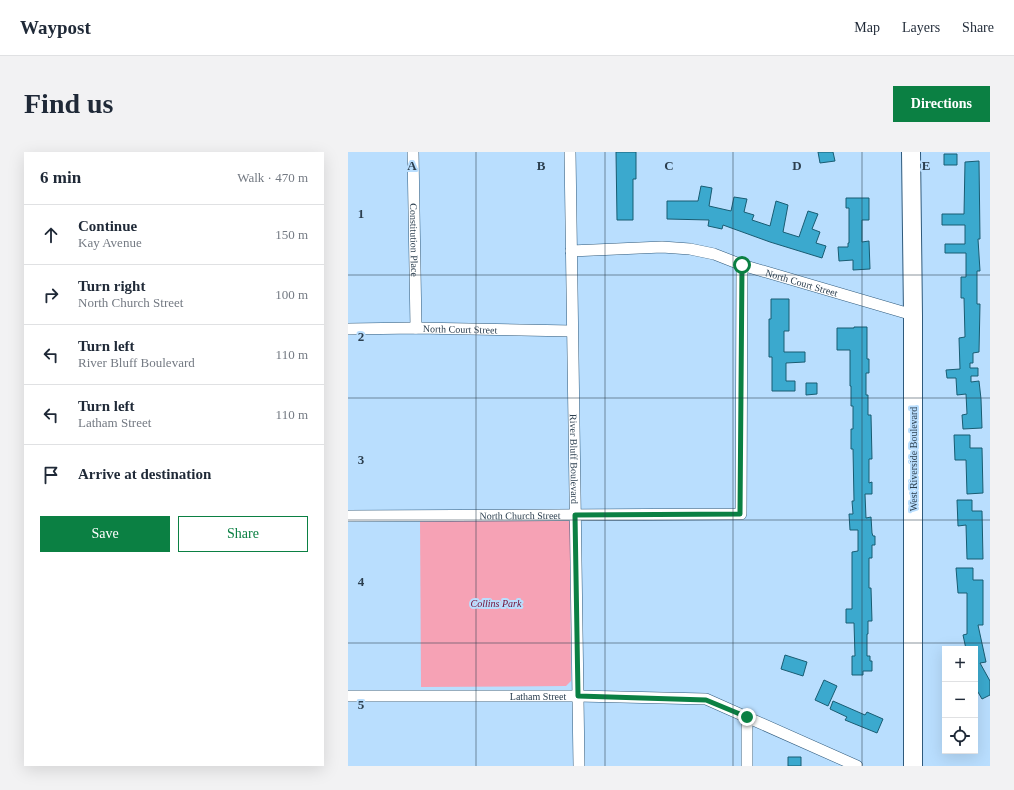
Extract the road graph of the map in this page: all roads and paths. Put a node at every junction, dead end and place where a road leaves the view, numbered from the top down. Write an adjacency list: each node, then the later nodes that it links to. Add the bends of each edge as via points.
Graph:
1 (413, 152): 7 (street, Constitution Place)
2 (570, 152): 4 (street, River Bluff Boulevard)
3 (911, 152): 6 (main road, West Riverside Boulevard)
4 (571, 251): 5 (street, North Court Street, via 662,247 690,249 714,254); 9 (street, River Bluff Boulevard)
5 (742, 265): 6 (street, North Court Street); 10 (street, North Church Street, via 740,514)
6 (913, 315): 18 (main road, West Riverside Boulevard)
7 (416, 328): 8 (street, North Court Street); 9 (street, North Court Street)
8 (348, 329)
9 (572, 331): 10 (street, River Bluff Boulevard)
10 (575, 515): 11 (street, North Church Street); 13 (street, River Bluff Boulevard)
11 (348, 516)
12 (348, 696): 13 (street, Latham Street)
13 (578, 696): 14 (street, Latham Street, via 706,700); 15 (street, River Bluff Boulevard)
14 (747, 717): 16 (street); 17 (street, Latham Street)
15 (579, 766)
16 (747, 766)
17 (857, 766)
18 (913, 766)

